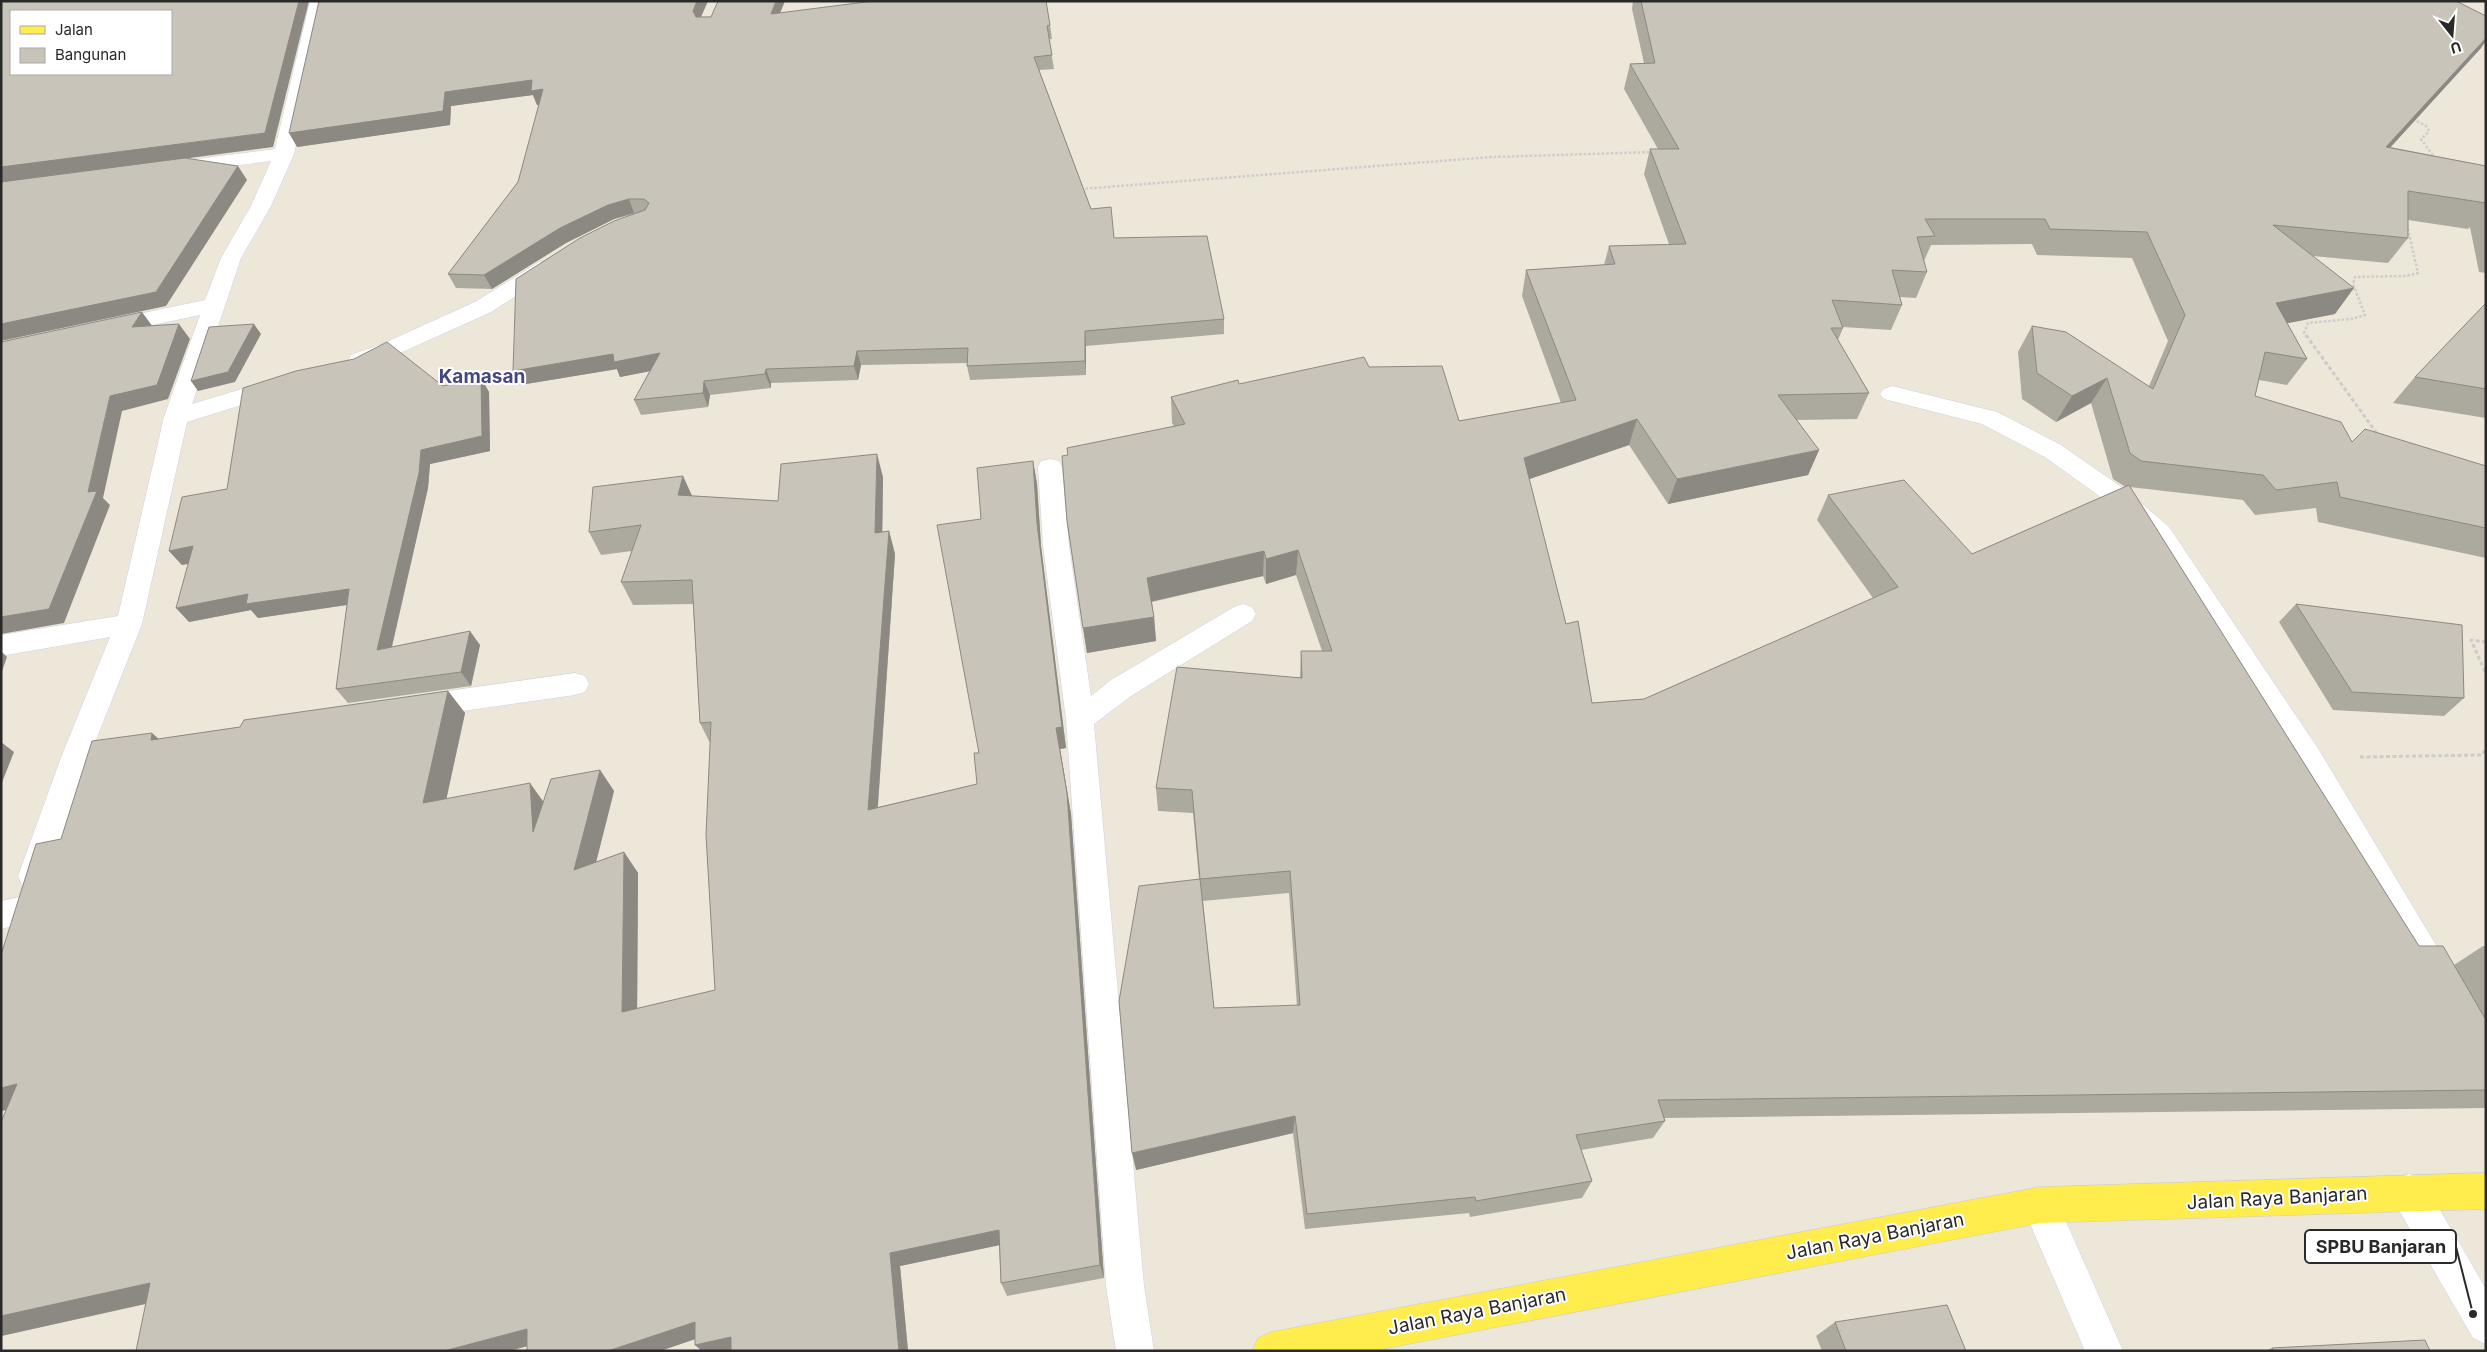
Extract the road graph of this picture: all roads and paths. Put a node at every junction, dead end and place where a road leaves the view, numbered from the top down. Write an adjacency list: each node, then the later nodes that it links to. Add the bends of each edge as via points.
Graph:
1 (319, 1): 4 (street)
2 (2408, 117): 5 (path, via 2426,126 2429,131 2421,139)
3 (1661, 152): 7 (path, via 1492,157 1089,187)
4 (284, 154): 6 (street); 10 (street, via 261,206 231,258)
5 (2435, 158)
6 (167, 169)
7 (1074, 191)
8 (2405, 220): 16 (path, via 2418,274 2355,277 2353,284 2366,315 2308,324 2304,334)
9 (562, 257): 12 (street, via 483,307 390,350)
10 (214, 305): 11 (street); 15 (street)
11 (88, 332)
12 (343, 365)
13 (296, 381): 15 (street)
14 (1892, 394): 29 (street, via 1989,418 2053,451 2118,497 2160,532)
15 (176, 417): 19 (street)
16 (2379, 437)
17 (1050, 467): 25 (street, via 1056,546)
18 (1242, 614): 25 (street, via 1121,688)
19 (129, 624): 21 (street); 28 (street)
20 (2486, 642): 22 (path, via 2471,640)
21 (1, 646)
22 (2486, 674)
23 (575, 684): 24 (street)
24 (399, 709)
25 (1080, 719): 37 (street, via 1125,1286)
26 (2486, 749): 29 (path, via 2482,756)
27 (106, 750): 28 (street)
28 (76, 754): 30 (street)
29 (2308, 758): 31 (street)
30 (11, 922)
31 (2448, 996)
32 (2486, 1191): 33 (main road, Jalan Raya Banjaran)
33 (2409, 1192): 34 (main road, Jalan Raya Banjaran); 35 (street)
34 (2040, 1205): 36 (main road, Jalan Raya Banjaran); 39 (street)
35 (2482, 1311)
36 (1343, 1344): 38 (main road, Jalan Raya Banjaran)
37 (1135, 1351)
38 (1271, 1351)
39 (2104, 1351)

